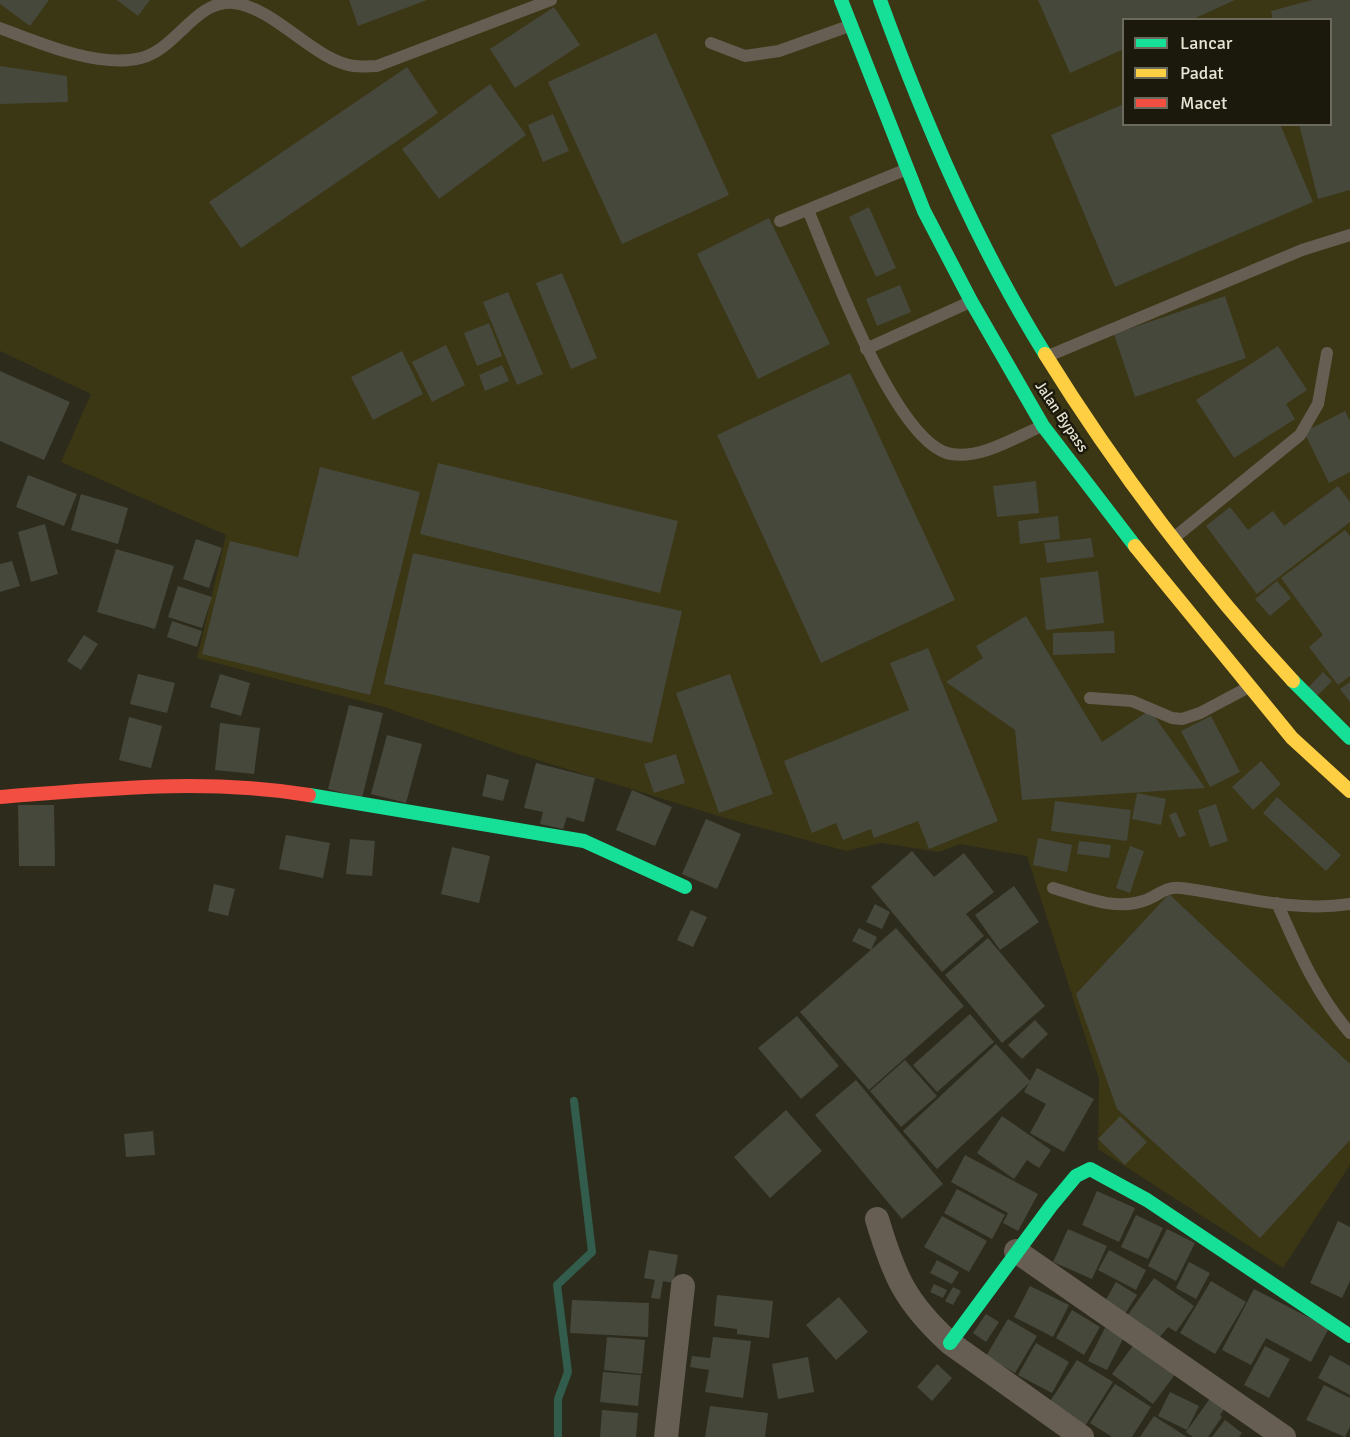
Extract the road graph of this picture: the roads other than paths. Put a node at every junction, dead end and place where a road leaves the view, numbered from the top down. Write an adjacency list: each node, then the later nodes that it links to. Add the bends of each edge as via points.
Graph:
1 (551, 0): 5 (lane, via 377,66 353,66 335,59 258,11 236,3 219,3 200,14 171,42 144,58 117,62 42,44)
2 (840, 0): 4 (main road, Jalan Bypass)
3 (880, 0): 14 (main road, Jalan Bypass, via 934,139 997,272)
4 (850, 26): 6 (lane, via 779,51 745,56); 7 (main road, Jalan Bypass)
5 (0, 28)
6 (711, 43)
7 (907, 169): 8 (lane); 11 (main road, Jalan Bypass, via 924,211)
8 (808, 210): 9 (lane); 12 (lane)
9 (780, 221)
10 (1350, 235): 14 (lane, via 1302,250)
11 (971, 301): 12 (lane); 15 (main road, Jalan Bypass)
12 (866, 349): 15 (lane, via 916,432 949,454 972,455)
13 (1328, 353): 16 (lane, via 1318,404 1300,435)
14 (1047, 356): 16 (main road, Jalan Bypass)
15 (1043, 426): 17 (main road, Jalan Bypass)
16 (1174, 537): 19 (main road, Jalan Bypass, via 1239,623)
17 (1250, 686): 18 (lane, via 1182,719 1132,701); 20 (main road, Jalan Bypass, via 1292,738)
18 (1090, 698)
19 (1350, 738)
20 (1350, 791)
21 (0, 797): 22 (main road, via 165,784 273,789 584,841)
22 (686, 887)
23 (1053, 888): 24 (lane, via 1106,904 1145,901 1168,888)
24 (1277, 903): 25 (lane, via 1321,909); 26 (lane, via 1314,985)
25 (1350, 904)
26 (1350, 1033)
27 (877, 1219): 31 (street, via 892,1269 907,1296)
28 (1016, 1251): 30 (main road, via 1076,1176 1090,1169 1147,1200); 31 (main road); 34 (street)
29 (683, 1286): 32 (street)
30 (1350, 1336)
31 (950, 1343): 33 (street)
32 (666, 1437)
33 (1082, 1437)
34 (1284, 1437)

